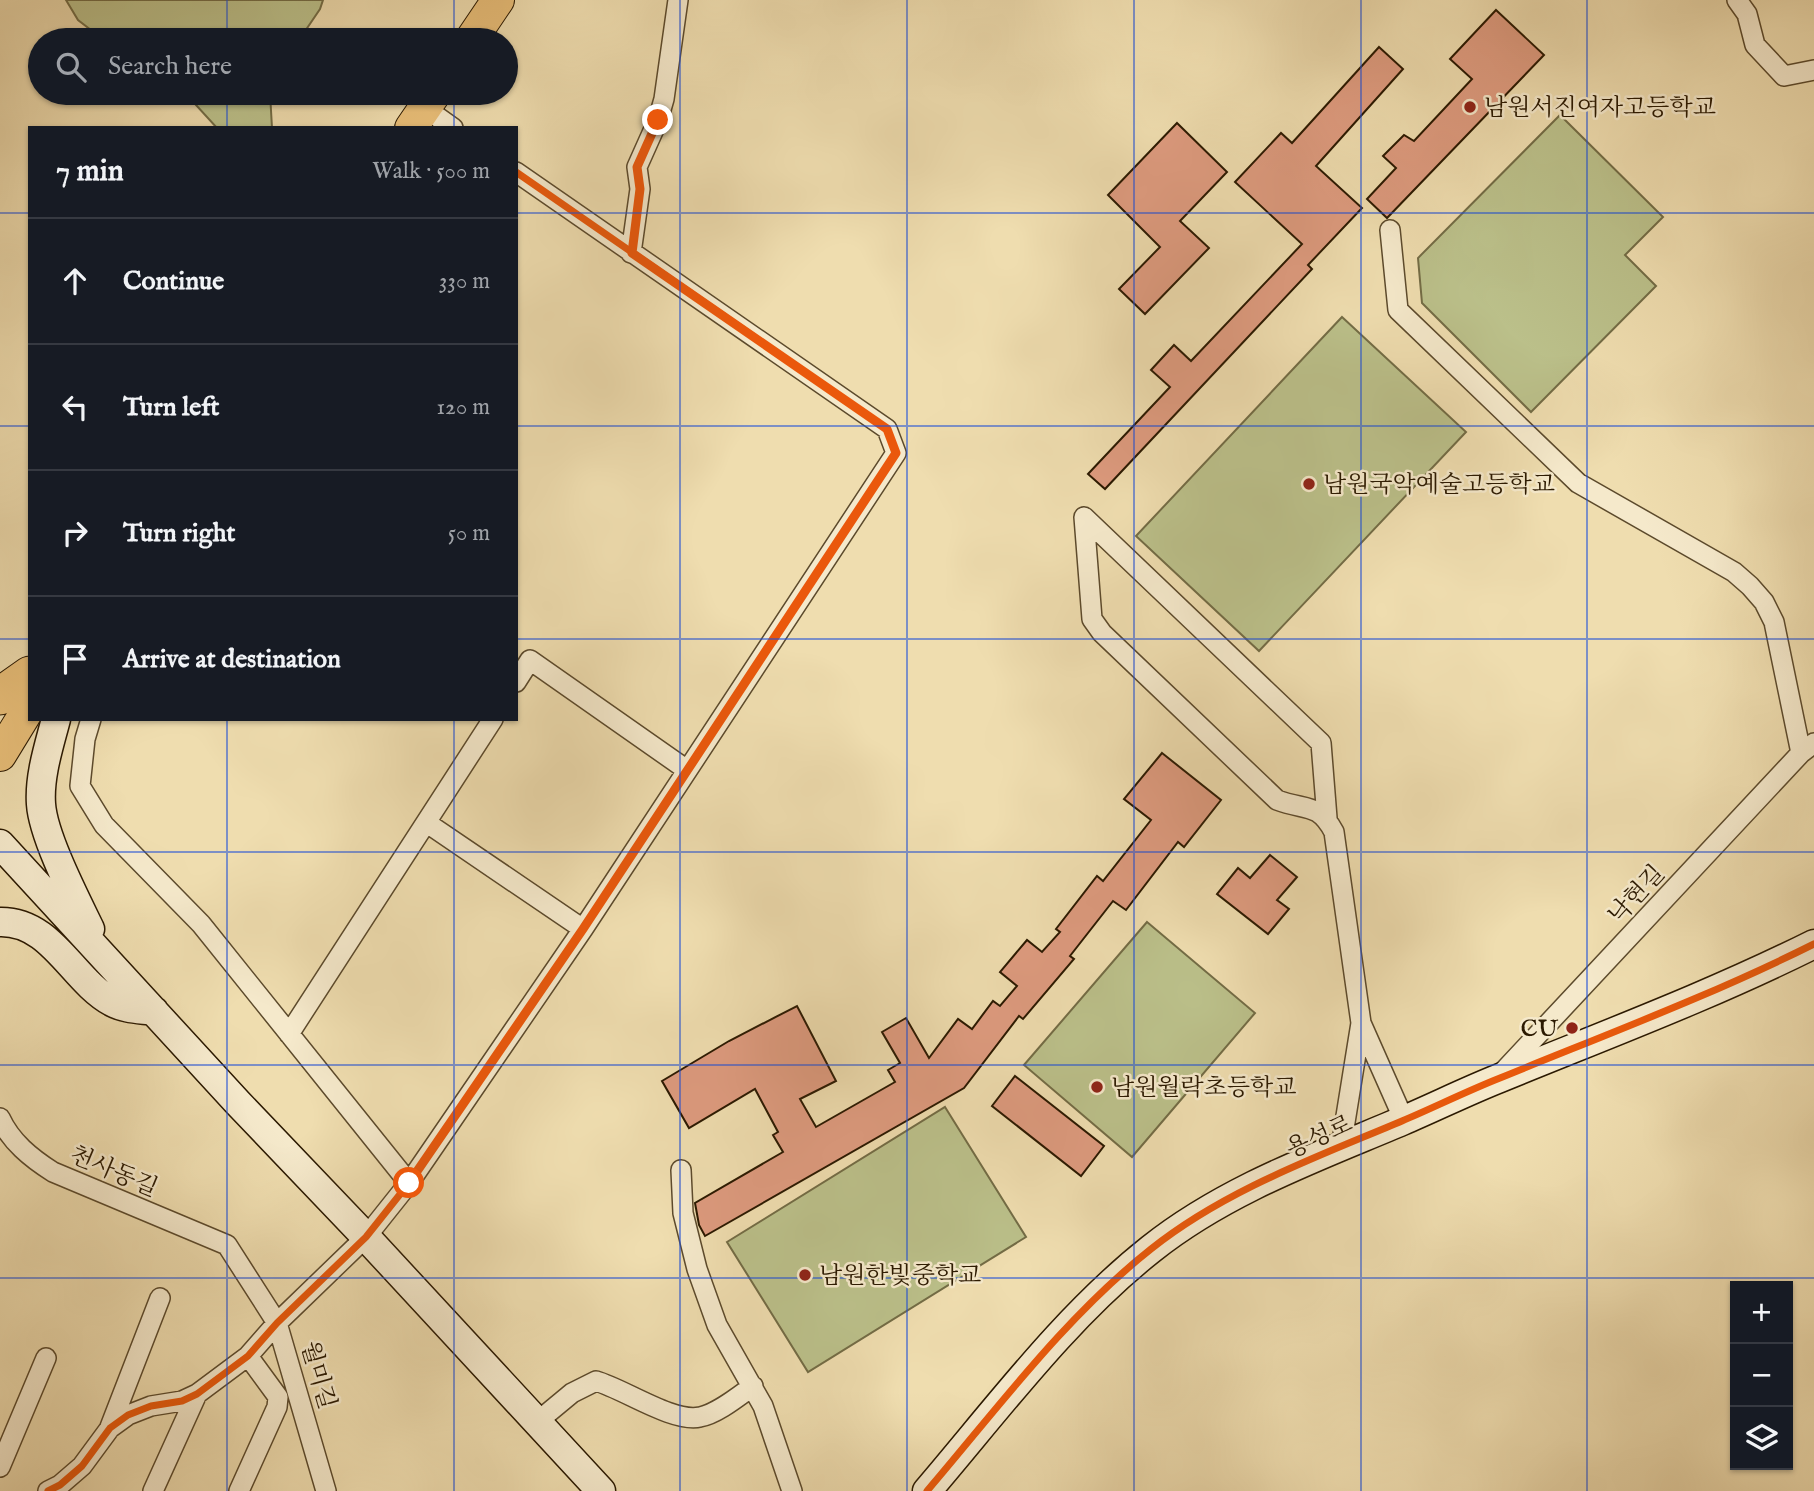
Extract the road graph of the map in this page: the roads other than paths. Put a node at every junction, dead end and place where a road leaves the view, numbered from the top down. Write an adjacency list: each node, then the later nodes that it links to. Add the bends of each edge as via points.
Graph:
1 (498, 0): 4 (main road)
2 (678, 0): 10 (street, via 664,99 637,167 640,189)
3 (1737, 0): 5 (street, via 1747,13 1755,45 1784,76)
4 (479, 28)
5 (1814, 70)
6 (424, 109): 7 (street)
7 (450, 126)
8 (518, 173): 10 (street)
9 (1390, 230): 18 (street, via 1398,310 1578,483 1734,572 1764,602 1774,622)
10 (632, 253): 20 (street, via 887,429 896,453)
11 (28, 676): 13 (highway)
12 (518, 679): 20 (street, via 530,660)
13 (0, 696)
14 (28, 709): 19 (main road)
15 (56, 721): 27 (street, via 41,805 52,845)
16 (90, 721): 30 (street, via 80,786 103,825 201,924)
17 (492, 721): 22 (street)
18 (1807, 748): 31 (street, 낙현길)
19 (0, 755)
20 (687, 770): 25 (street)
21 (1327, 818): 21 (street, via 1321,743 1084,517 1092,619 1102,633 1277,800 1316,809); 29 (street, via 1334,832)
22 (427, 823): 25 (street); 30 (street)
23 (0, 844): 27 (street)
24 (0, 922): 28 (street, via 39,934 114,1004)
25 (583, 929): 36 (street)
26 (1814, 944): 31 (street, 용성로, via 1751,976)
27 (104, 956): 28 (street)
28 (154, 1011): 37 (street)
29 (1361, 1023): 33 (street); 34 (street)
30 (289, 1034): 36 (street)
31 (1495, 1080): 33 (street, 용성로)
32 (0, 1118): 38 (street, 천사동길, via 29,1156 53,1172)
33 (1404, 1120): 34 (street, 용성로)
34 (1341, 1147): 54 (street, 용성로, via 1259,1183 1200,1215 1153,1248 1096,1296)
35 (681, 1170): 43 (street, via 683,1213 696,1269 718,1325)
36 (409, 1183): 37 (street)
37 (366, 1237): 40 (street); 45 (street)
38 (227, 1245): 40 (street, 월미길)
39 (160, 1298): 46 (street)
40 (277, 1323): 41 (street); 51 (street, 월미길)
41 (248, 1356): 44 (street); 50 (street, via 278,1397)
42 (46, 1358): 47 (street)
43 (753, 1386): 45 (street, via 700,1418 668,1413 596,1381 572,1393); 53 (street)
44 (197, 1394): 46 (street, via 151,1406); 49 (street)
45 (537, 1422): 52 (street)
46 (110, 1428): 48 (street, via 82,1466)
47 (0, 1466)
48 (55, 1489)
49 (153, 1491)
50 (239, 1491)
51 (326, 1491)
52 (601, 1491)
53 (792, 1491)
54 (927, 1491)

